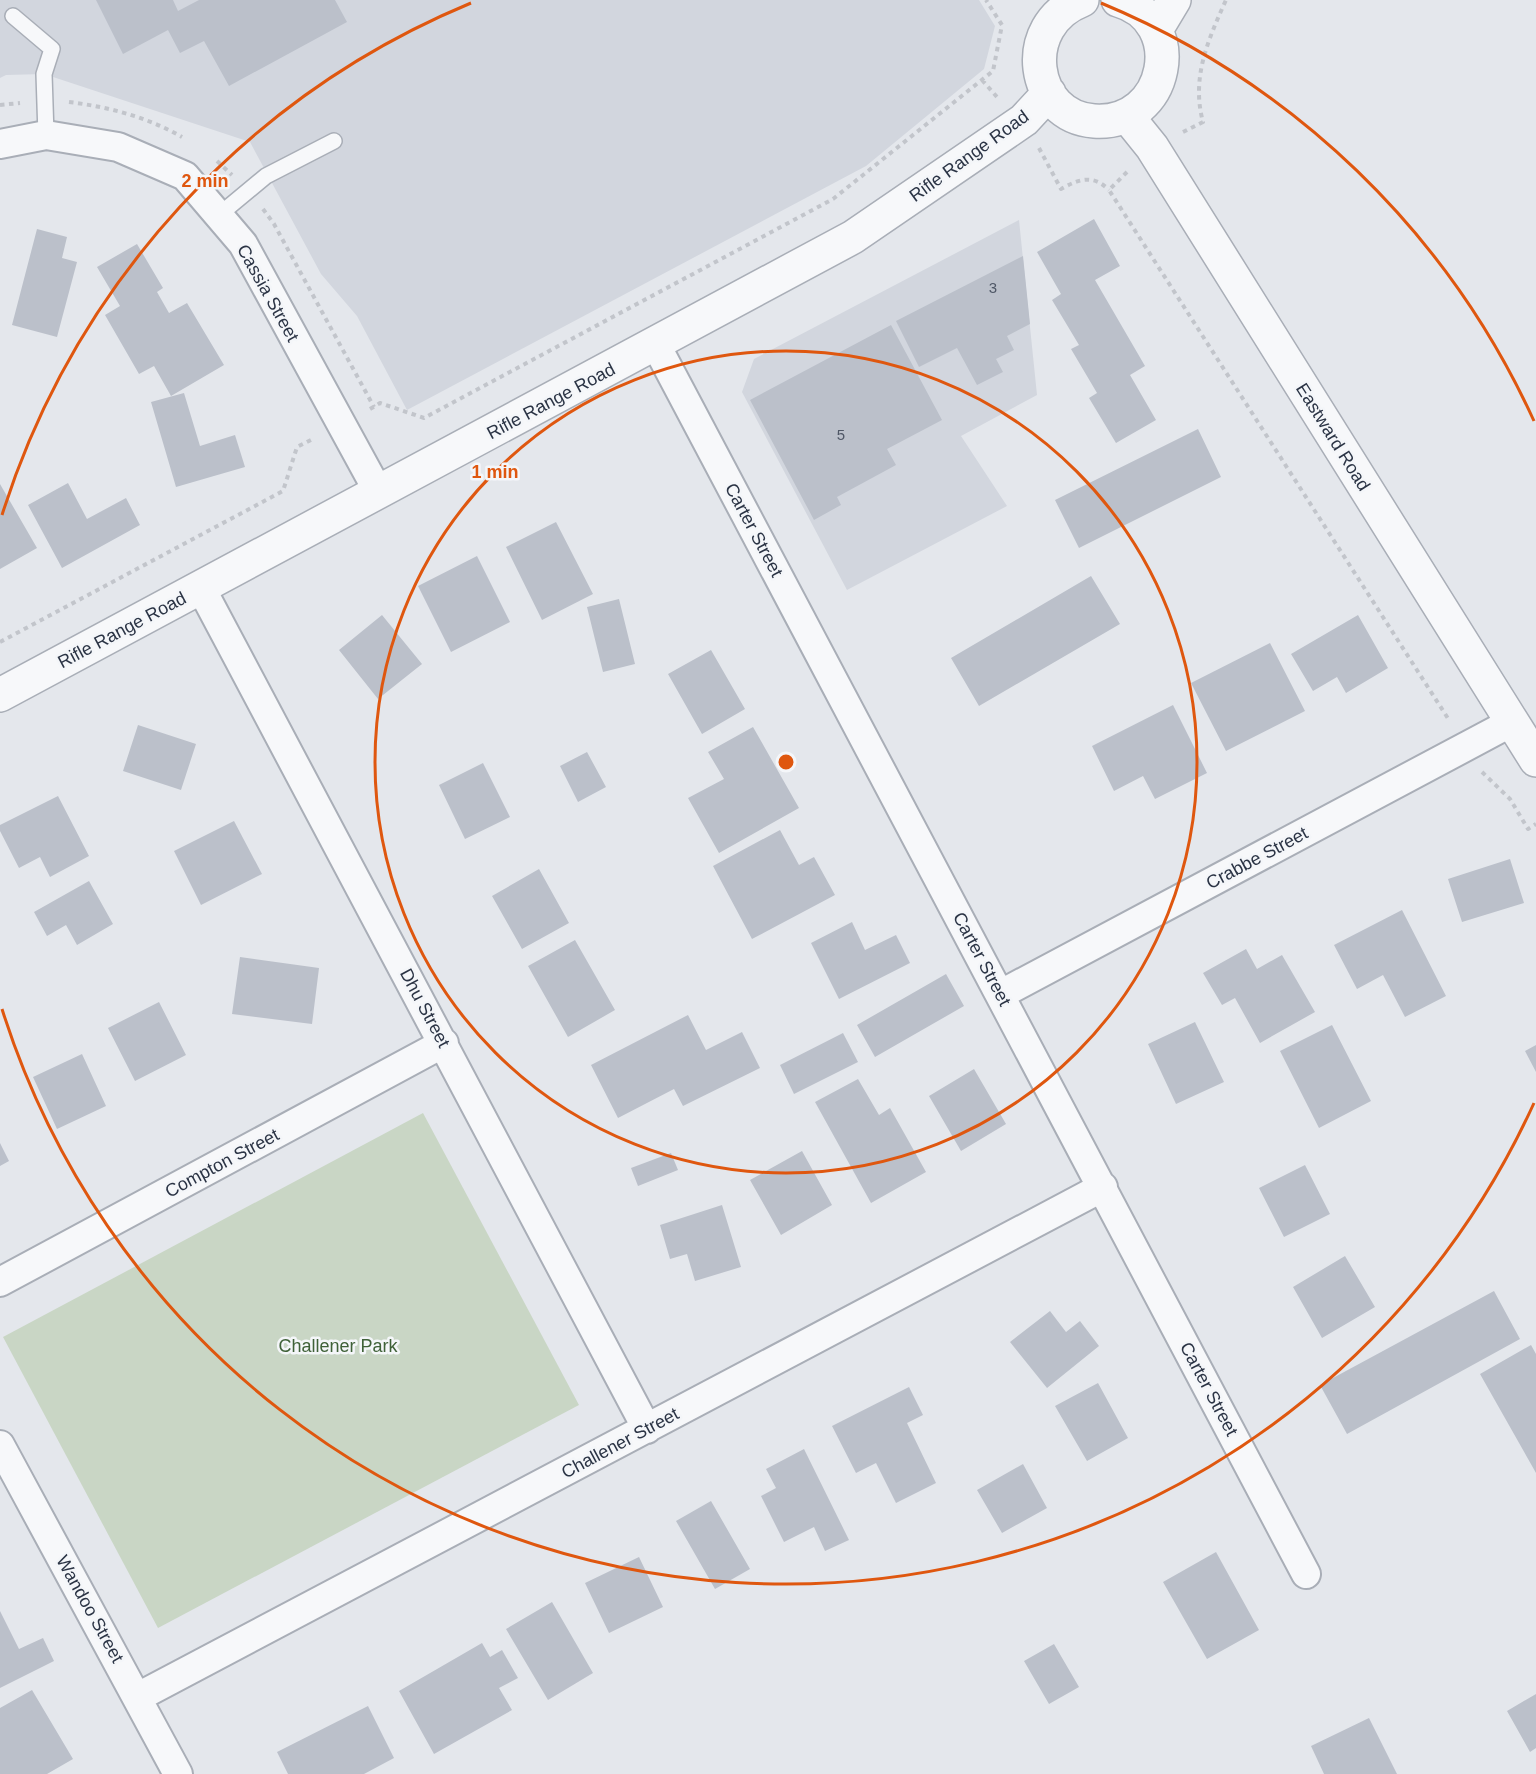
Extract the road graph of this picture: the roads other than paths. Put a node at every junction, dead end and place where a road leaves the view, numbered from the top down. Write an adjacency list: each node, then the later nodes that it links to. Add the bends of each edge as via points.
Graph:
1 (1118, 0): 5 (street, via 1143,14)
2 (1174, 0): 5 (street)
3 (1072, 2): 6 (street, via 1053,18 1043,36 1040,75)
4 (13, 16): 8 (lane, via 52,49 44,74)
5 (1156, 30): 7 (street, via 1162,49 1162,69 1155,89 1143,105)
6 (1049, 93): 7 (street, via 1075,116 1110,121); 12 (street, Rifle Range Road, via 1024,120 853,237)
7 (1127, 116): 16 (street, Eastward Road, via 1152,147)
8 (46, 135): 10 (street, Cassia Street); 11 (street, Cassia Street, via 118,147 185,176)
9 (334, 141): 11 (lane, via 266,176)
10 (0, 144)
11 (219, 215): 13 (street, Cassia Street, via 243,244)
12 (656, 345): 13 (street, Rifle Range Road); 18 (street, Carter Street)
13 (379, 493): 14 (street, Rifle Range Road)
14 (201, 588): 15 (street, Rifle Range Road); 19 (street, Dhu Street)
15 (0, 695)
16 (1512, 722): 17 (street, Eastward Road); 18 (street, Crabbe Street)
17 (1536, 760)
18 (1001, 994): 20 (street, Carter Street)
19 (444, 1043): 21 (street, Compton Street); 22 (street, Dhu Street)
20 (1103, 1188): 22 (street, Challener Street); 24 (street, Carter Street)
21 (0, 1282)
22 (647, 1429): 25 (street, Challener Street)
23 (0, 1445): 25 (street, Wandoo Street)
24 (1306, 1574)
25 (138, 1697): 26 (street, Wandoo Street)
26 (178, 1774)

